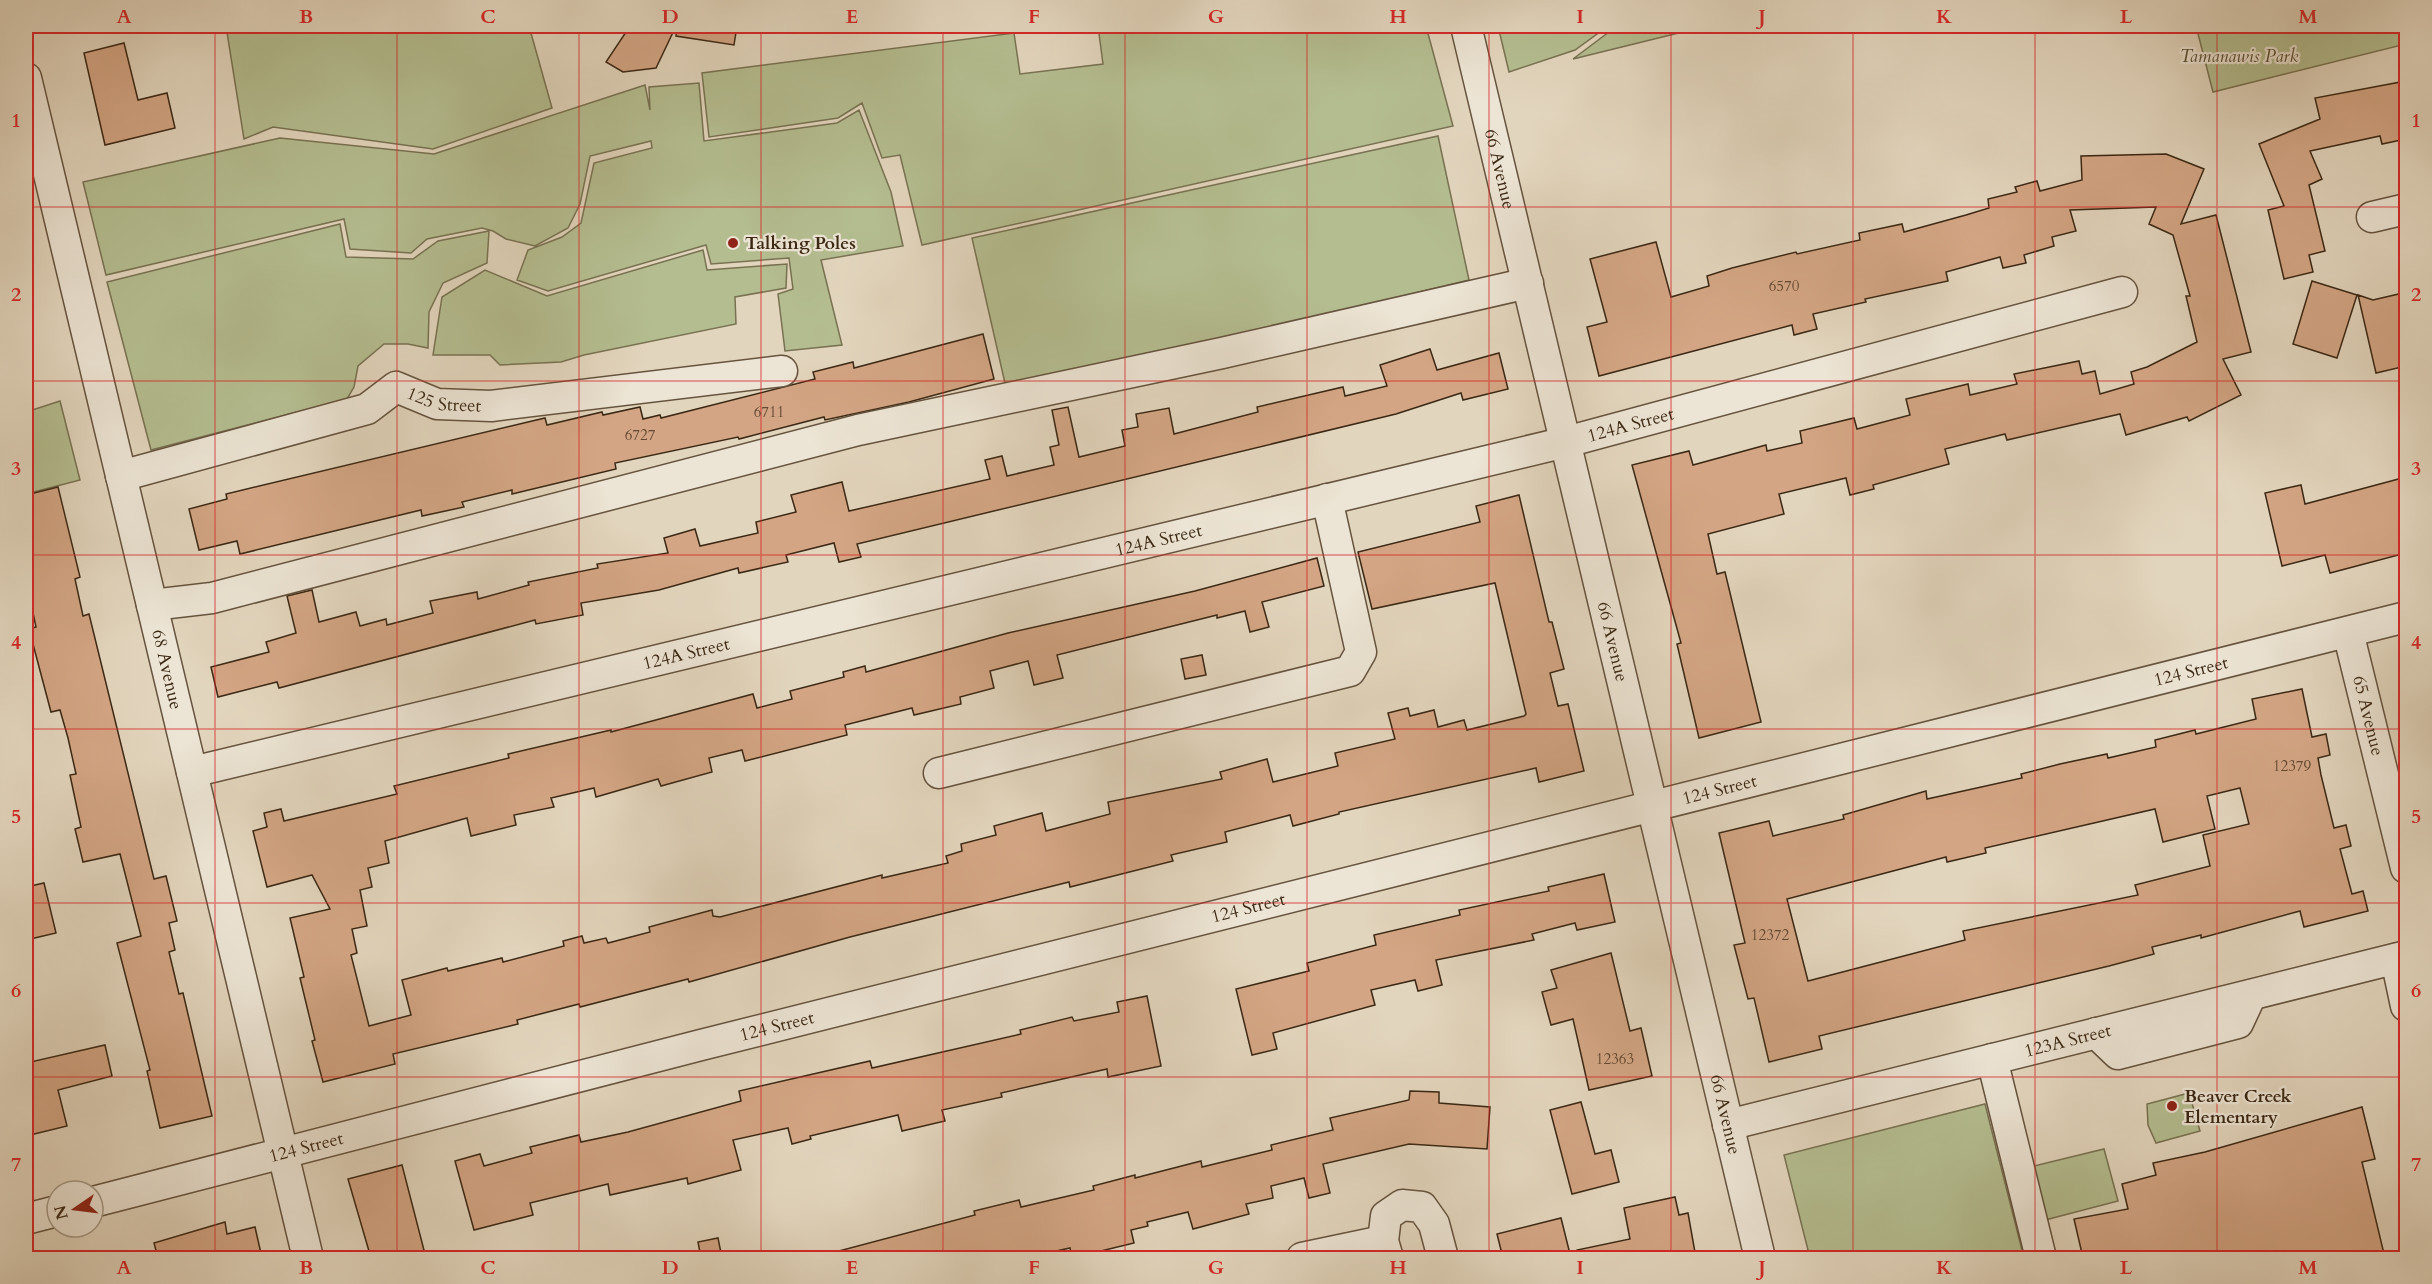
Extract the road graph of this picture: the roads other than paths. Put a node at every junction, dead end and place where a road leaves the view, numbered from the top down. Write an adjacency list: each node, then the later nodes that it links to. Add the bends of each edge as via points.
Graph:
1 (1467, 26): 5 (street, 66 Avenue)
2 (26, 78): 9 (street, 68 Avenue)
3 (2406, 209): 4 (street)
4 (2372, 217)
5 (1528, 283): 8 (street, 66 Avenue); 11 (street, via 858,430 223,596)
6 (2122, 292): 8 (street, 124A Street)
7 (782, 371): 9 (street, 125 Street, via 491,406 437,404 396,387 367,410)
8 (1566, 442): 10 (street, 124A Street); 16 (street, 66 Avenue)
9 (121, 476): 11 (street, 68 Avenue)
10 (1327, 499): 14 (street, 124A Street); 15 (street, via 1361,652 1350,671)
11 (152, 605): 14 (street, 68 Avenue)
12 (2406, 617): 13 (street, 124 Street)
13 (2348, 632): 16 (street, 124 Street); 17 (street, 65 Avenue)
14 (192, 772): 22 (street, 68 Avenue)
15 (939, 773)
16 (1653, 807): 21 (street, 66 Avenue); 22 (street, 124 Street)
17 (2406, 868)
18 (2401, 957): 19 (street); 20 (street, 123A Street)
19 (2406, 1006)
20 (1992, 1059): 21 (street, 123A Street); 31 (street)
21 (1728, 1125): 30 (street, 66 Avenue)
22 (283, 1153): 23 (street, 124 Street); 27 (street, 68 Avenue)
23 (105, 1199)
24 (45, 1214): 25 (street)
25 (26, 1219)
26 (1385, 1250): 28 (street); 29 (street, via 1386,1216 1402,1205 1422,1207 1434,1224)
27 (308, 1258)
28 (1302, 1258)
29 (1443, 1258)
30 (1760, 1258)
31 (2041, 1258)

